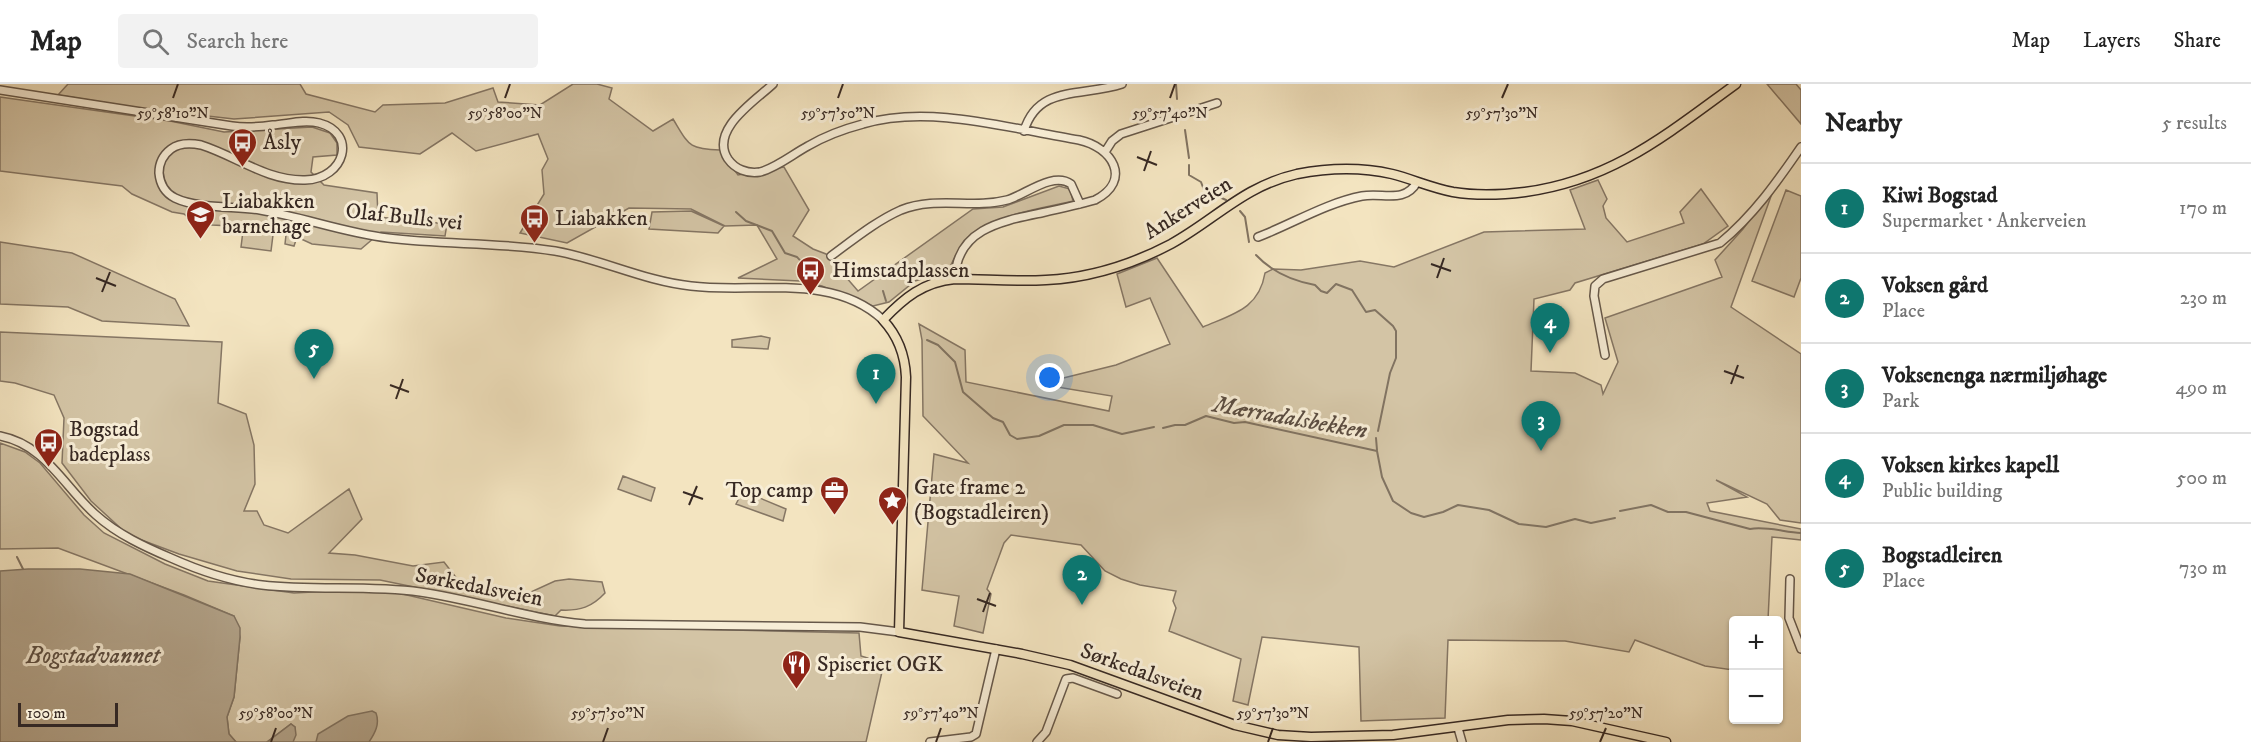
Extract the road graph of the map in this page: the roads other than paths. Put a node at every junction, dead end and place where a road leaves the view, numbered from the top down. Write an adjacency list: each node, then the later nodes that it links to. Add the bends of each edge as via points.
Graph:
1 (773, 84): 6 (street, via 727,129 724,150 740,170 767,170 832,134 883,119 933,117)
2 (1122, 84): 6 (street, via 1046,98 1032,111)
3 (1736, 84): 9 (main road, Ankerveien, via 1637,154 1572,183 1488,195 1453,192)
4 (0, 90): 14 (street, Olaf Bulls vei, via 232,126 316,122 330,128 342,144 338,166 325,176 298,180 257,170 207,147 185,144 172,148 164,155 160,177 168,193 186,202 263,211 402,240 556,251 691,286 782,286 811,290 863,306)
5 (1217, 103): 8 (street, via 1121,134)
6 (1024, 131): 8 (street, via 1086,141)
7 (1801, 147): 15 (street, via 1759,204 1720,243 1603,279 1595,286)
8 (1105, 152): 10 (street, via 1114,166 1111,185 1100,197)
9 (1417, 182): 11 (street, via 1405,195 1348,199); 13 (main road, Ankerveien, via 1355,169 1298,174 1251,191 1179,239 1118,266 1058,279)
10 (1080, 204): 12 (street, via 1071,184 1061,179 999,202 922,204 888,217); 13 (street, via 984,229 963,250)
11 (1258, 237)
12 (831, 256)
13 (955, 279): 14 (main road, Ankerveien, via 917,290)
14 (883, 320): 18 (main road, via 901,347 906,377)
15 (1605, 355)
16 (0, 436): 18 (street, Sørkedalsveien, via 20,442 42,457 94,514 118,531 185,564 231,579 274,586 421,592 585,624 860,627)
17 (1790, 579): 20 (street, via 1789,618)
18 (899, 632): 19 (main road, Sørkedalsveien)
19 (996, 649): 23 (main road, Sørkedalsveien, via 1090,671 1247,728); 24 (street, via 976,734)
20 (1801, 649)
21 (1117, 694): 25 (street, Sørkedalsveien, via 1066,679 1046,732)
22 (1458, 728): 23 (main road, Sørkedalsveien); 26 (street); 27 (main road, Sørkedalsveien, via 1527,719 1563,720)
23 (1320, 740)
24 (930, 742)
25 (1037, 742)
26 (1462, 742)
27 (1666, 742)

